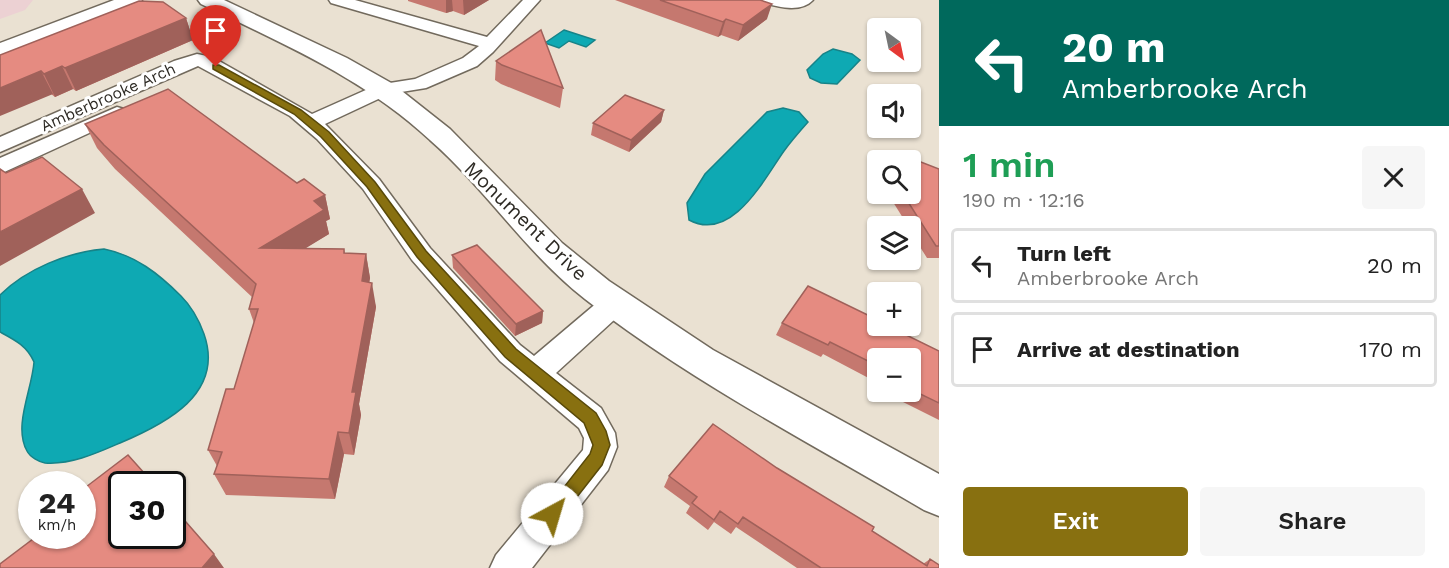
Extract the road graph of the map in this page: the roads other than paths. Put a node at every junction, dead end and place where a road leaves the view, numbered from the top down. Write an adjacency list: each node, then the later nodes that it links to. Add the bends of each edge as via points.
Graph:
1 (88, 0): 8 (street)
2 (132, 0): 10 (street)
3 (208, 0): 12 (street, Monument Drive)
4 (532, 0): 9 (street)
5 (770, 0): 6 (street, via 791,4)
6 (805, 0)
7 (348, 1): 9 (street)
8 (0, 33)
9 (489, 43): 12 (street, via 470,62 419,84)
10 (0, 51)
11 (216, 67): 13 (street, Amberbrooke Arch); 14 (street, Amberbrooke Arch, via 202,60 186,62); 15 (street, Amberbrooke Arch)
12 (384, 89): 13 (street); 16 (street, Monument Drive, via 441,135 551,251)
13 (311, 122): 17 (street, Amberbrooke Arch, via 371,184 421,254 462,301 510,353)
14 (0, 145)
15 (0, 167)
16 (615, 303): 17 (street); 18 (street, Monument Drive, via 700,360)
17 (535, 373): 19 (street, Amberbrooke Arch, via 590,418 602,445 596,459)
18 (939, 496)
19 (509, 568)

